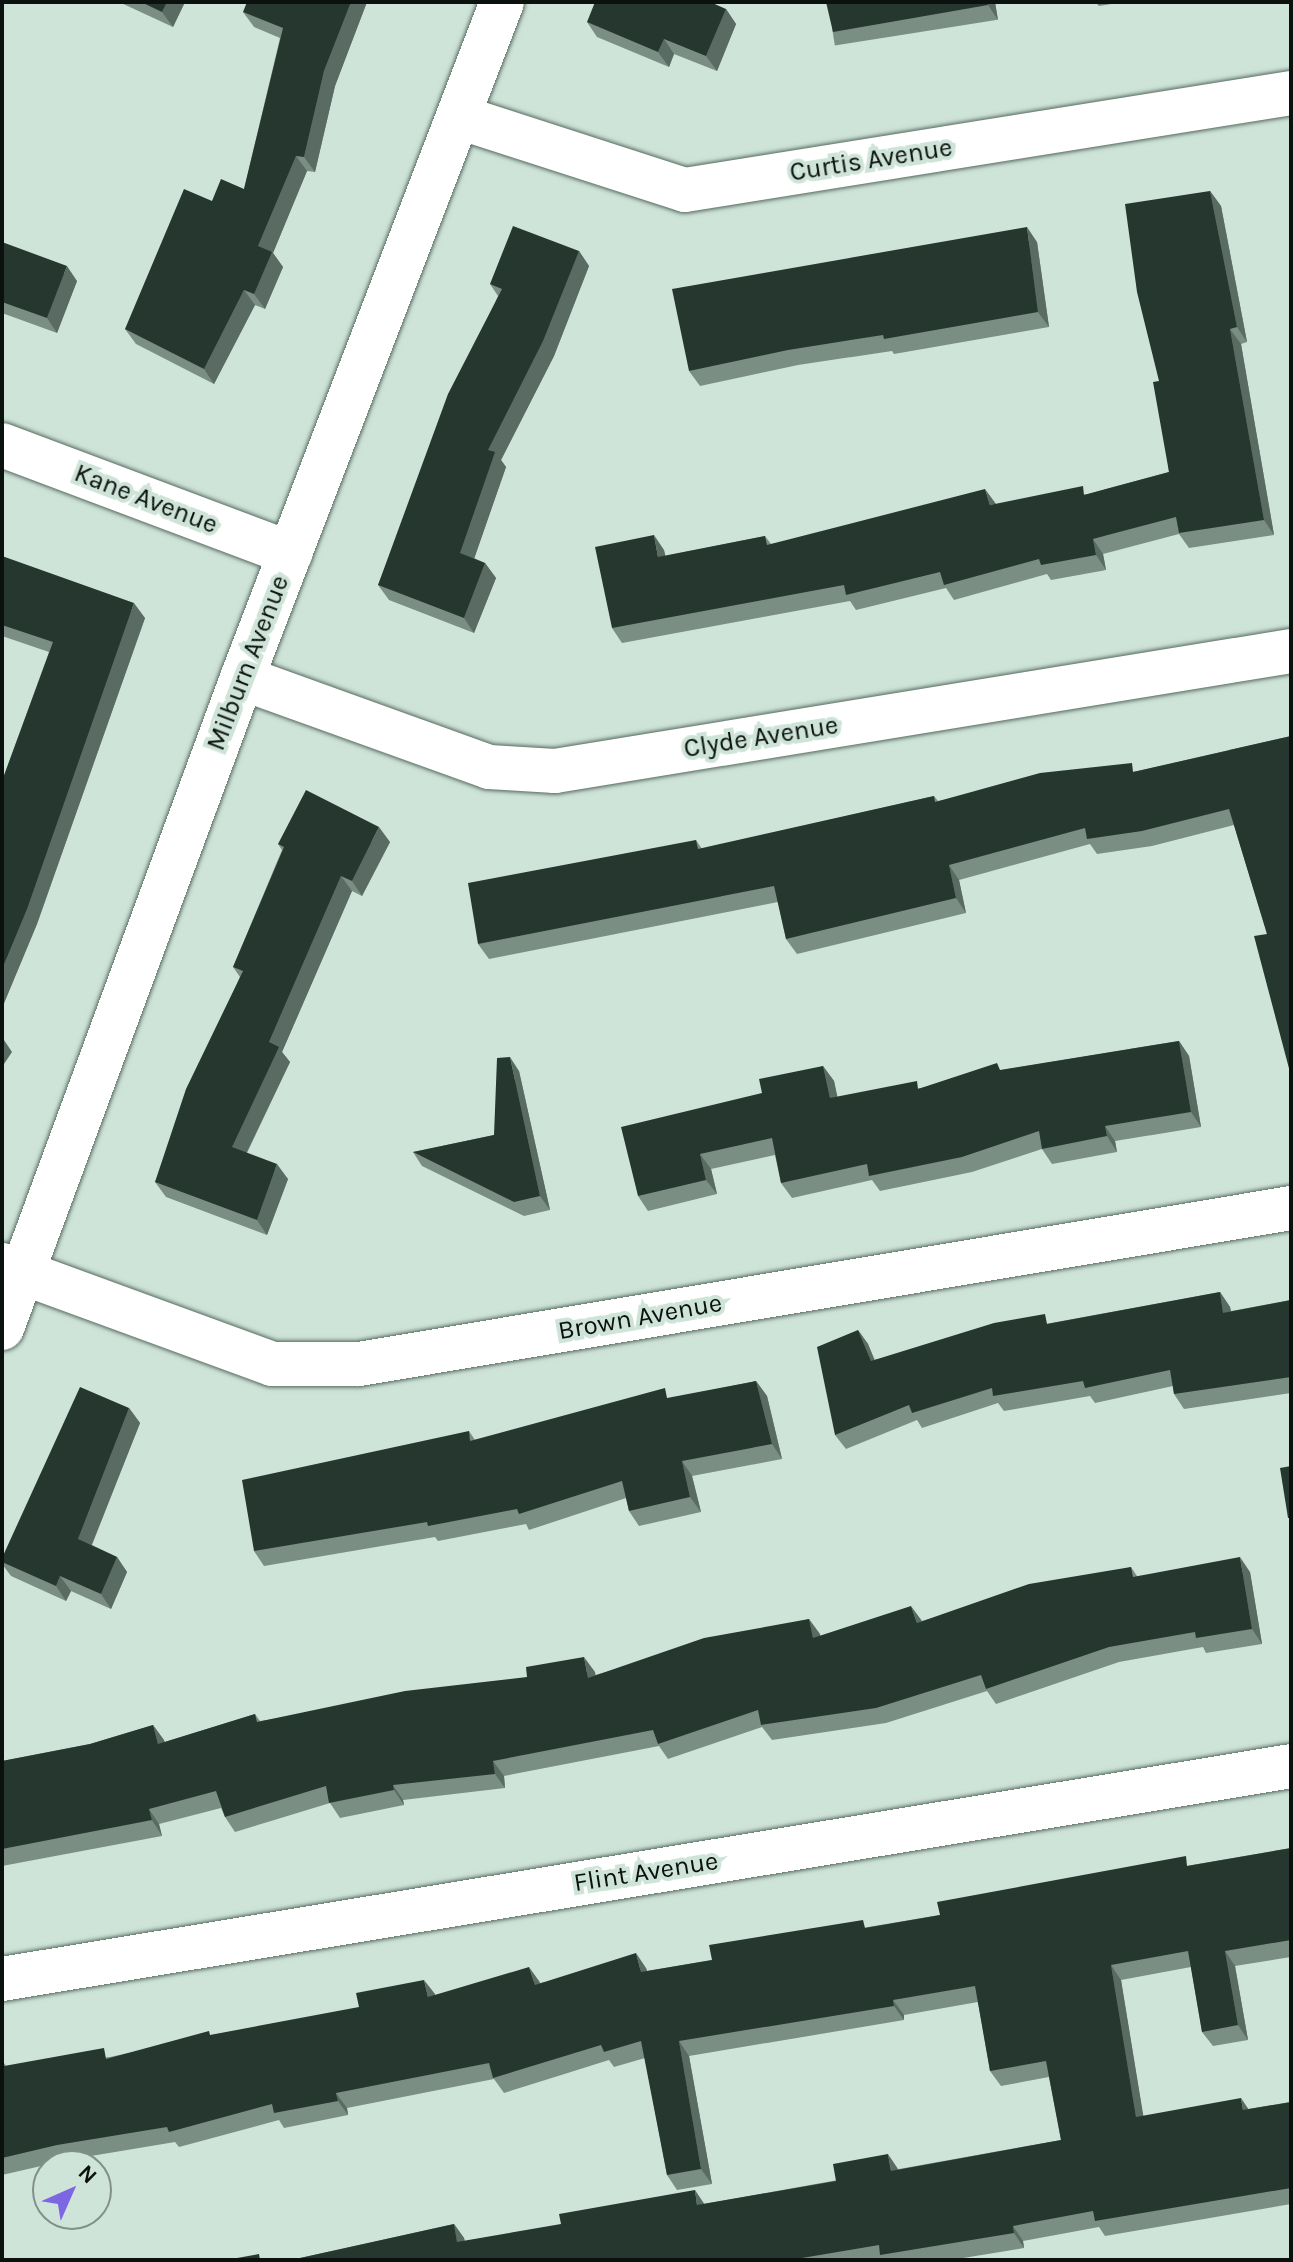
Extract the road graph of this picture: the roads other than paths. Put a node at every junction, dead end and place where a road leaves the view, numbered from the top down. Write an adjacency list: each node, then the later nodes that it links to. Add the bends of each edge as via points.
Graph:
1 (502, 2): 3 (street, Milburn Avenue)
2 (1291, 93): 3 (street, Curtis Avenue, via 685,190)
3 (459, 117): 5 (street, Milburn Avenue)
4 (2, 445): 5 (street, Kane Avenue)
5 (290, 553): 7 (street, Milburn Avenue)
6 (1291, 651): 7 (street, Clyde Avenue, via 555,771 489,767)
7 (242, 678): 9 (street, Milburn Avenue)
8 (1291, 1208): 9 (street, Brown Avenue, via 359,1364 272,1364)
9 (12, 1269): 10 (street, Milburn Avenue)
10 (2, 1328)
11 (1291, 1766): 12 (street, Flint Avenue)
12 (2, 1979)

